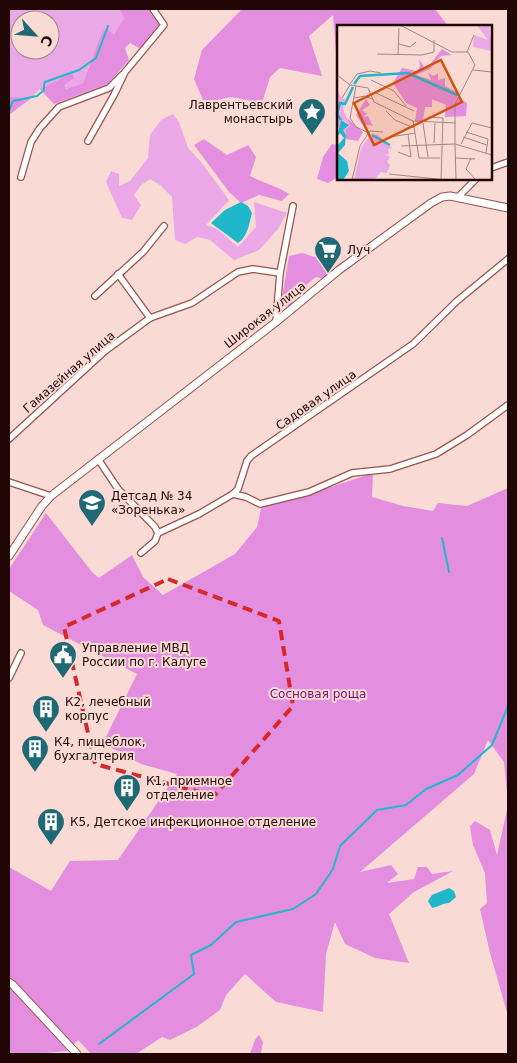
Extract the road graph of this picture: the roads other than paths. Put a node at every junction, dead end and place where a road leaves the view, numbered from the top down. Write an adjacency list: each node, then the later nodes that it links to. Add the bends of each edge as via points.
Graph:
1 (153, 9): 2 (street, via 164,25)
2 (125, 72): 3 (street); 6 (street, via 109,88 59,107 31,142)
3 (88, 141)
4 (508, 162): 5 (street)
5 (492, 168)
6 (20, 177)
7 (475, 180): 8 (street)
8 (458, 197): 10 (street, Широкая улица); 17 (street, Широкая улица, via 442,197 431,203 339,270)
9 (293, 206): 13 (street)
10 (508, 208)
11 (164, 226): 14 (street, via 143,252)
12 (508, 259): 22 (street, Садовая улица, via 457,301 413,344 251,456)
13 (280, 273): 16 (street, Гамазейная улица, via 253,269 238,272 192,303); 17 (street)
14 (118, 274): 15 (street); 16 (street)
15 (95, 296)
16 (150, 318): 19 (street, Гамазейная улица, via 105,351)
17 (276, 322): 20 (street, Широкая улица)
18 (508, 405): 22 (street, via 436,454 390,469 352,473 309,492 260,504)
19 (9, 439)
20 (98, 459): 23 (street, Широкая улица); 24 (street, via 118,489)
21 (9, 482): 23 (street)
22 (233, 494): 24 (street)
23 (51, 496): 26 (street, Широкая улица)
24 (158, 533): 25 (street, via 155,541)
25 (141, 553)
26 (9, 556)
27 (21, 654): 28 (street)
28 (9, 678)
29 (9, 982): 30 (street)
30 (77, 1054)

